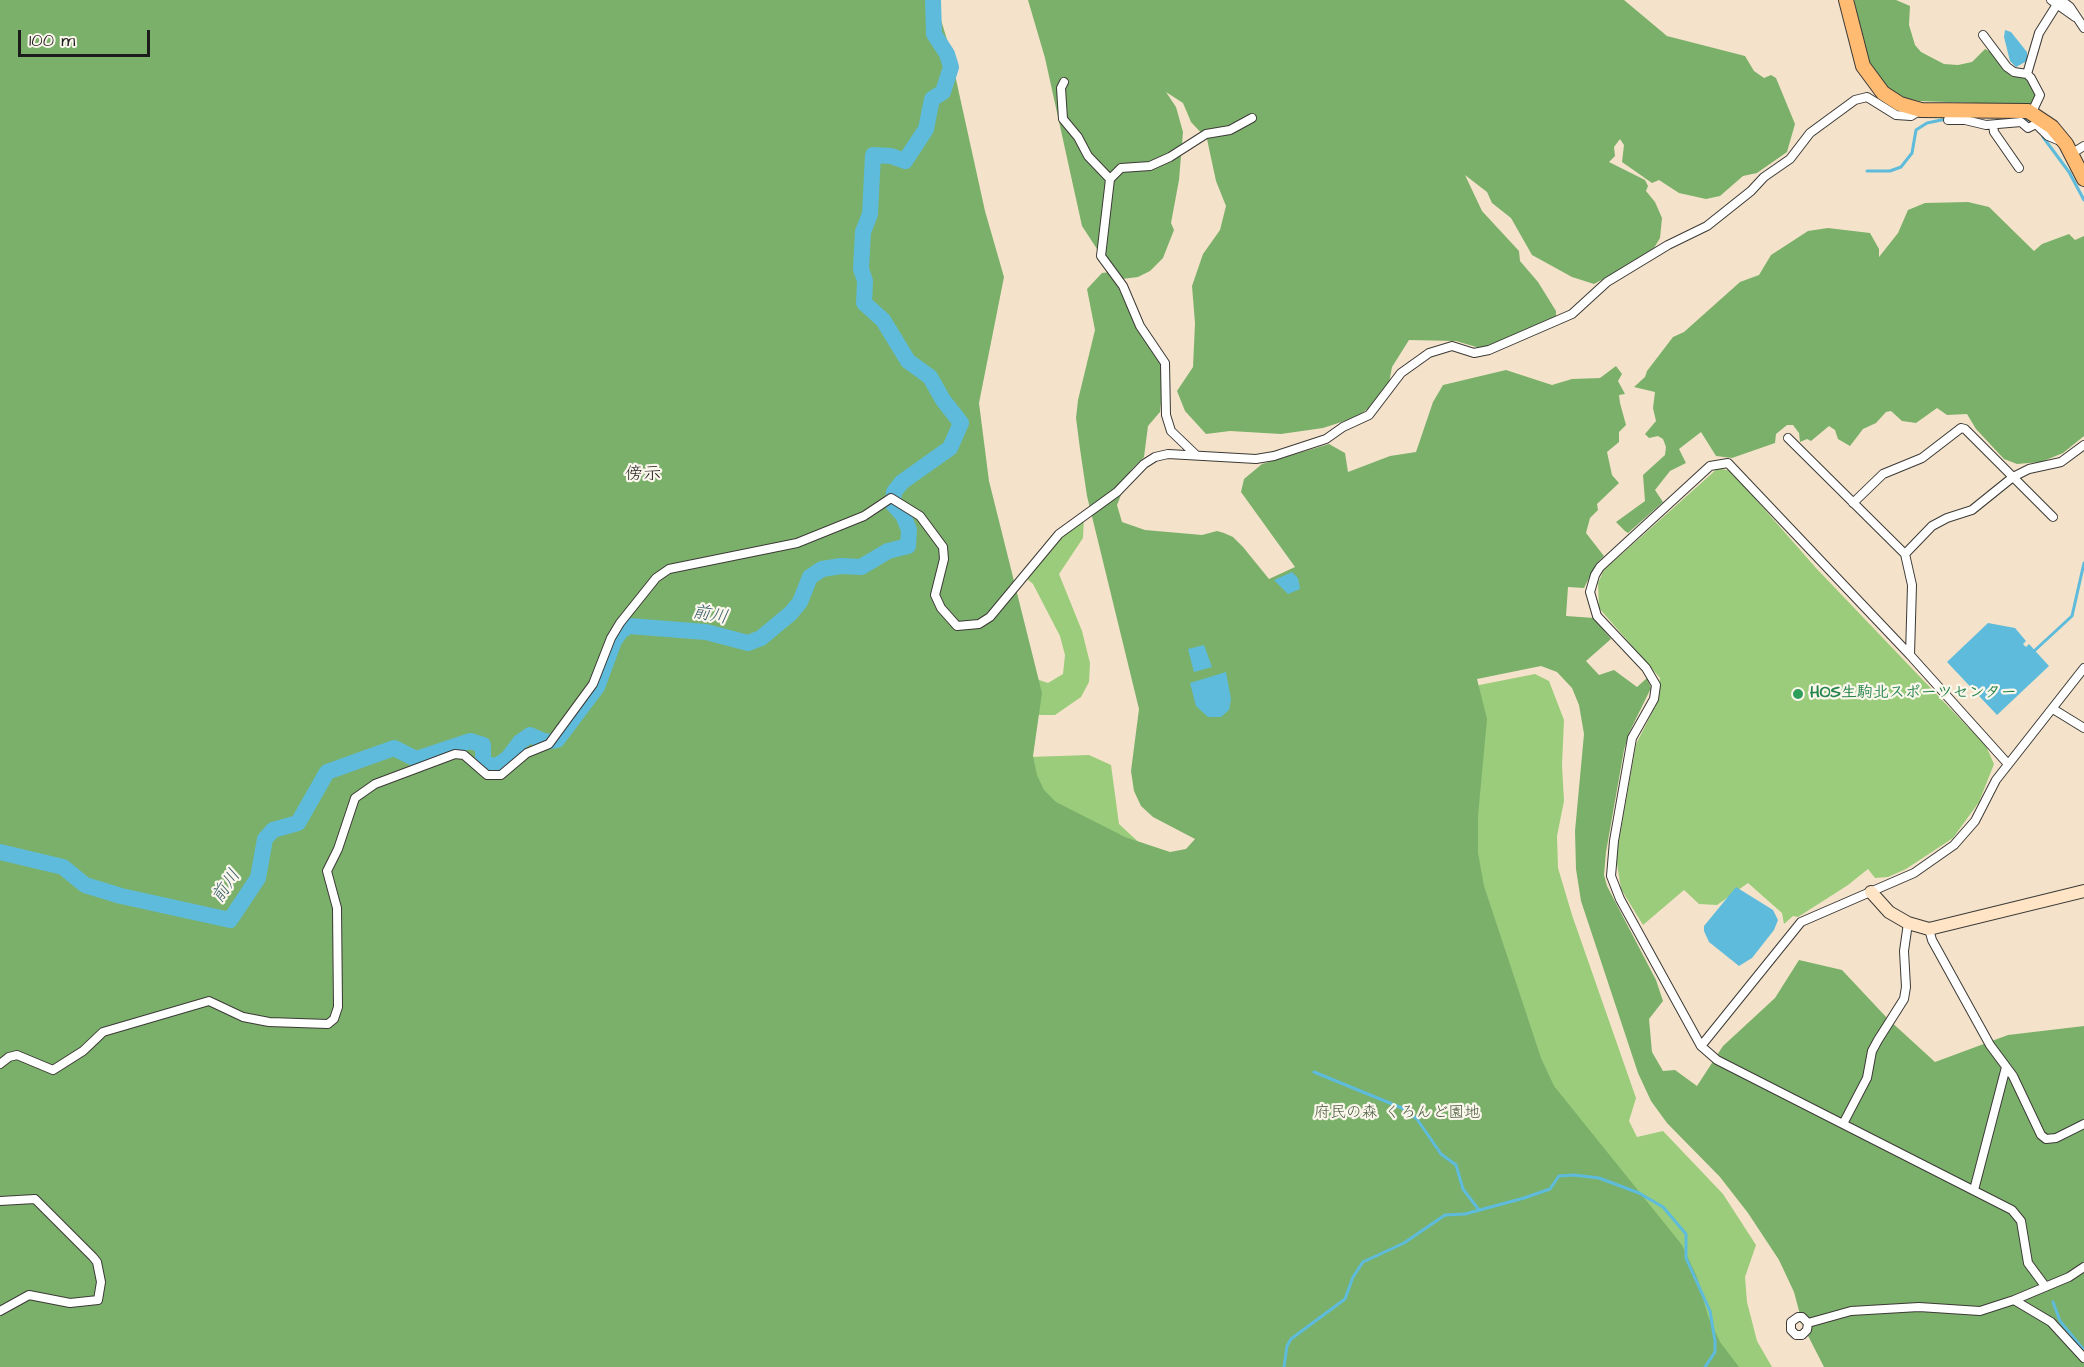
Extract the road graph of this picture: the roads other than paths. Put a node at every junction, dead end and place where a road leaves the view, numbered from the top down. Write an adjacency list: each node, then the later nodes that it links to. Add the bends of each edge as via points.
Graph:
1 (1846, 0): 7 (main road, via 1863,66 1883,93 1900,104)
2 (2056, 2): 3 (street, via 2079,19); 5 (street, via 2039,33)
3 (2084, 28)
4 (1983, 34): 5 (street, via 2007,68)
5 (2027, 74): 8 (street, via 2040,95)
6 (1064, 82): 15 (street, via 1063,119 1088,156)
7 (1921, 110): 8 (main road, via 2015,108); 19 (street, via 1911,117 1896,115 1867,97 1855,100 1810,133 1790,159 1715,220 1607,282 1572,314 1489,350 1474,353 1452,346 1429,353 1401,374 1369,415 1326,439 1256,459)
8 (2032, 112): 13 (main road, via 2052,127)
9 (1252, 118): 15 (street, via 1230,130 1206,134 1150,166 1121,168)
10 (1948, 120): 11 (street)
11 (1993, 125): 13 (street, via 2021,122 2028,128 2036,124); 14 (street)
12 (2084, 146): 13 (street)
13 (2069, 149): 16 (main road)
14 (2019, 168)
15 (1110, 179): 19 (street, via 1101,256 1123,286 1140,326 1165,363 1166,415 1171,431)
16 (2084, 179)
17 (1788, 438): 21 (street)
18 (2084, 445): 20 (street, via 2061,462)
19 (1196, 455): 34 (street, via 1168,454 1144,464 1117,492 1059,534 990,616 966,627 949,619 935,595 944,552 940,540 920,516 895,499 797,543 669,569 656,578 620,623 610,638 593,684 552,741 527,753 501,775 487,775 464,755 455,754 375,784 355,798 327,872 337,908 338,1007 328,1024 243,1017 209,1001 103,1032 83,1051 53,1070 16,1055)
20 (2013, 477): 21 (street, via 1960,428 1922,458 1883,474); 22 (street); 23 (street, via 1972,510 1932,526)
21 (1853, 503): 23 (street)
22 (2053, 517)
23 (1905, 554): 24 (street, via 1912,585)
24 (1910, 655): 28 (street); 33 (street, via 1728,463 1710,466 1595,575 1590,592 1598,615 1646,668 1656,685 1654,699 1632,738 1611,876 1620,900)
25 (2084, 668): 26 (street)
26 (2053, 709): 27 (street); 28 (street)
27 (2084, 728)
28 (2008, 764): 30 (street, via 1975,821 1954,845 1914,873)
29 (2084, 891): 32 (street)
30 (1871, 892): 31 (street, via 1889,912); 33 (street, via 1801,922)
31 (1908, 923): 32 (street); 36 (street, via 1904,999 1872,1051 1867,1078)
32 (1929, 929): 35 (street, via 1984,1035)
33 (1701, 1046): 36 (street, via 1717,1060)
34 (0, 1064)
35 (2006, 1067): 37 (street, via 2046,1139); 38 (street)
36 (1844, 1122): 38 (street)
37 (2084, 1124)
38 (1974, 1190): 41 (street, via 2012,1210 2021,1221 2028,1263)
39 (0, 1201): 43 (street, via 35,1199 97,1262 101,1282 98,1300 70,1303 29,1295)
40 (2084, 1267): 41 (street)
41 (2045, 1286): 42 (street)
42 (2014, 1300): 44 (street, via 1980,1311 1919,1307 1851,1311); 45 (street, via 2051,1322)
43 (0, 1311)
44 (1808, 1323)
45 (2084, 1358)

